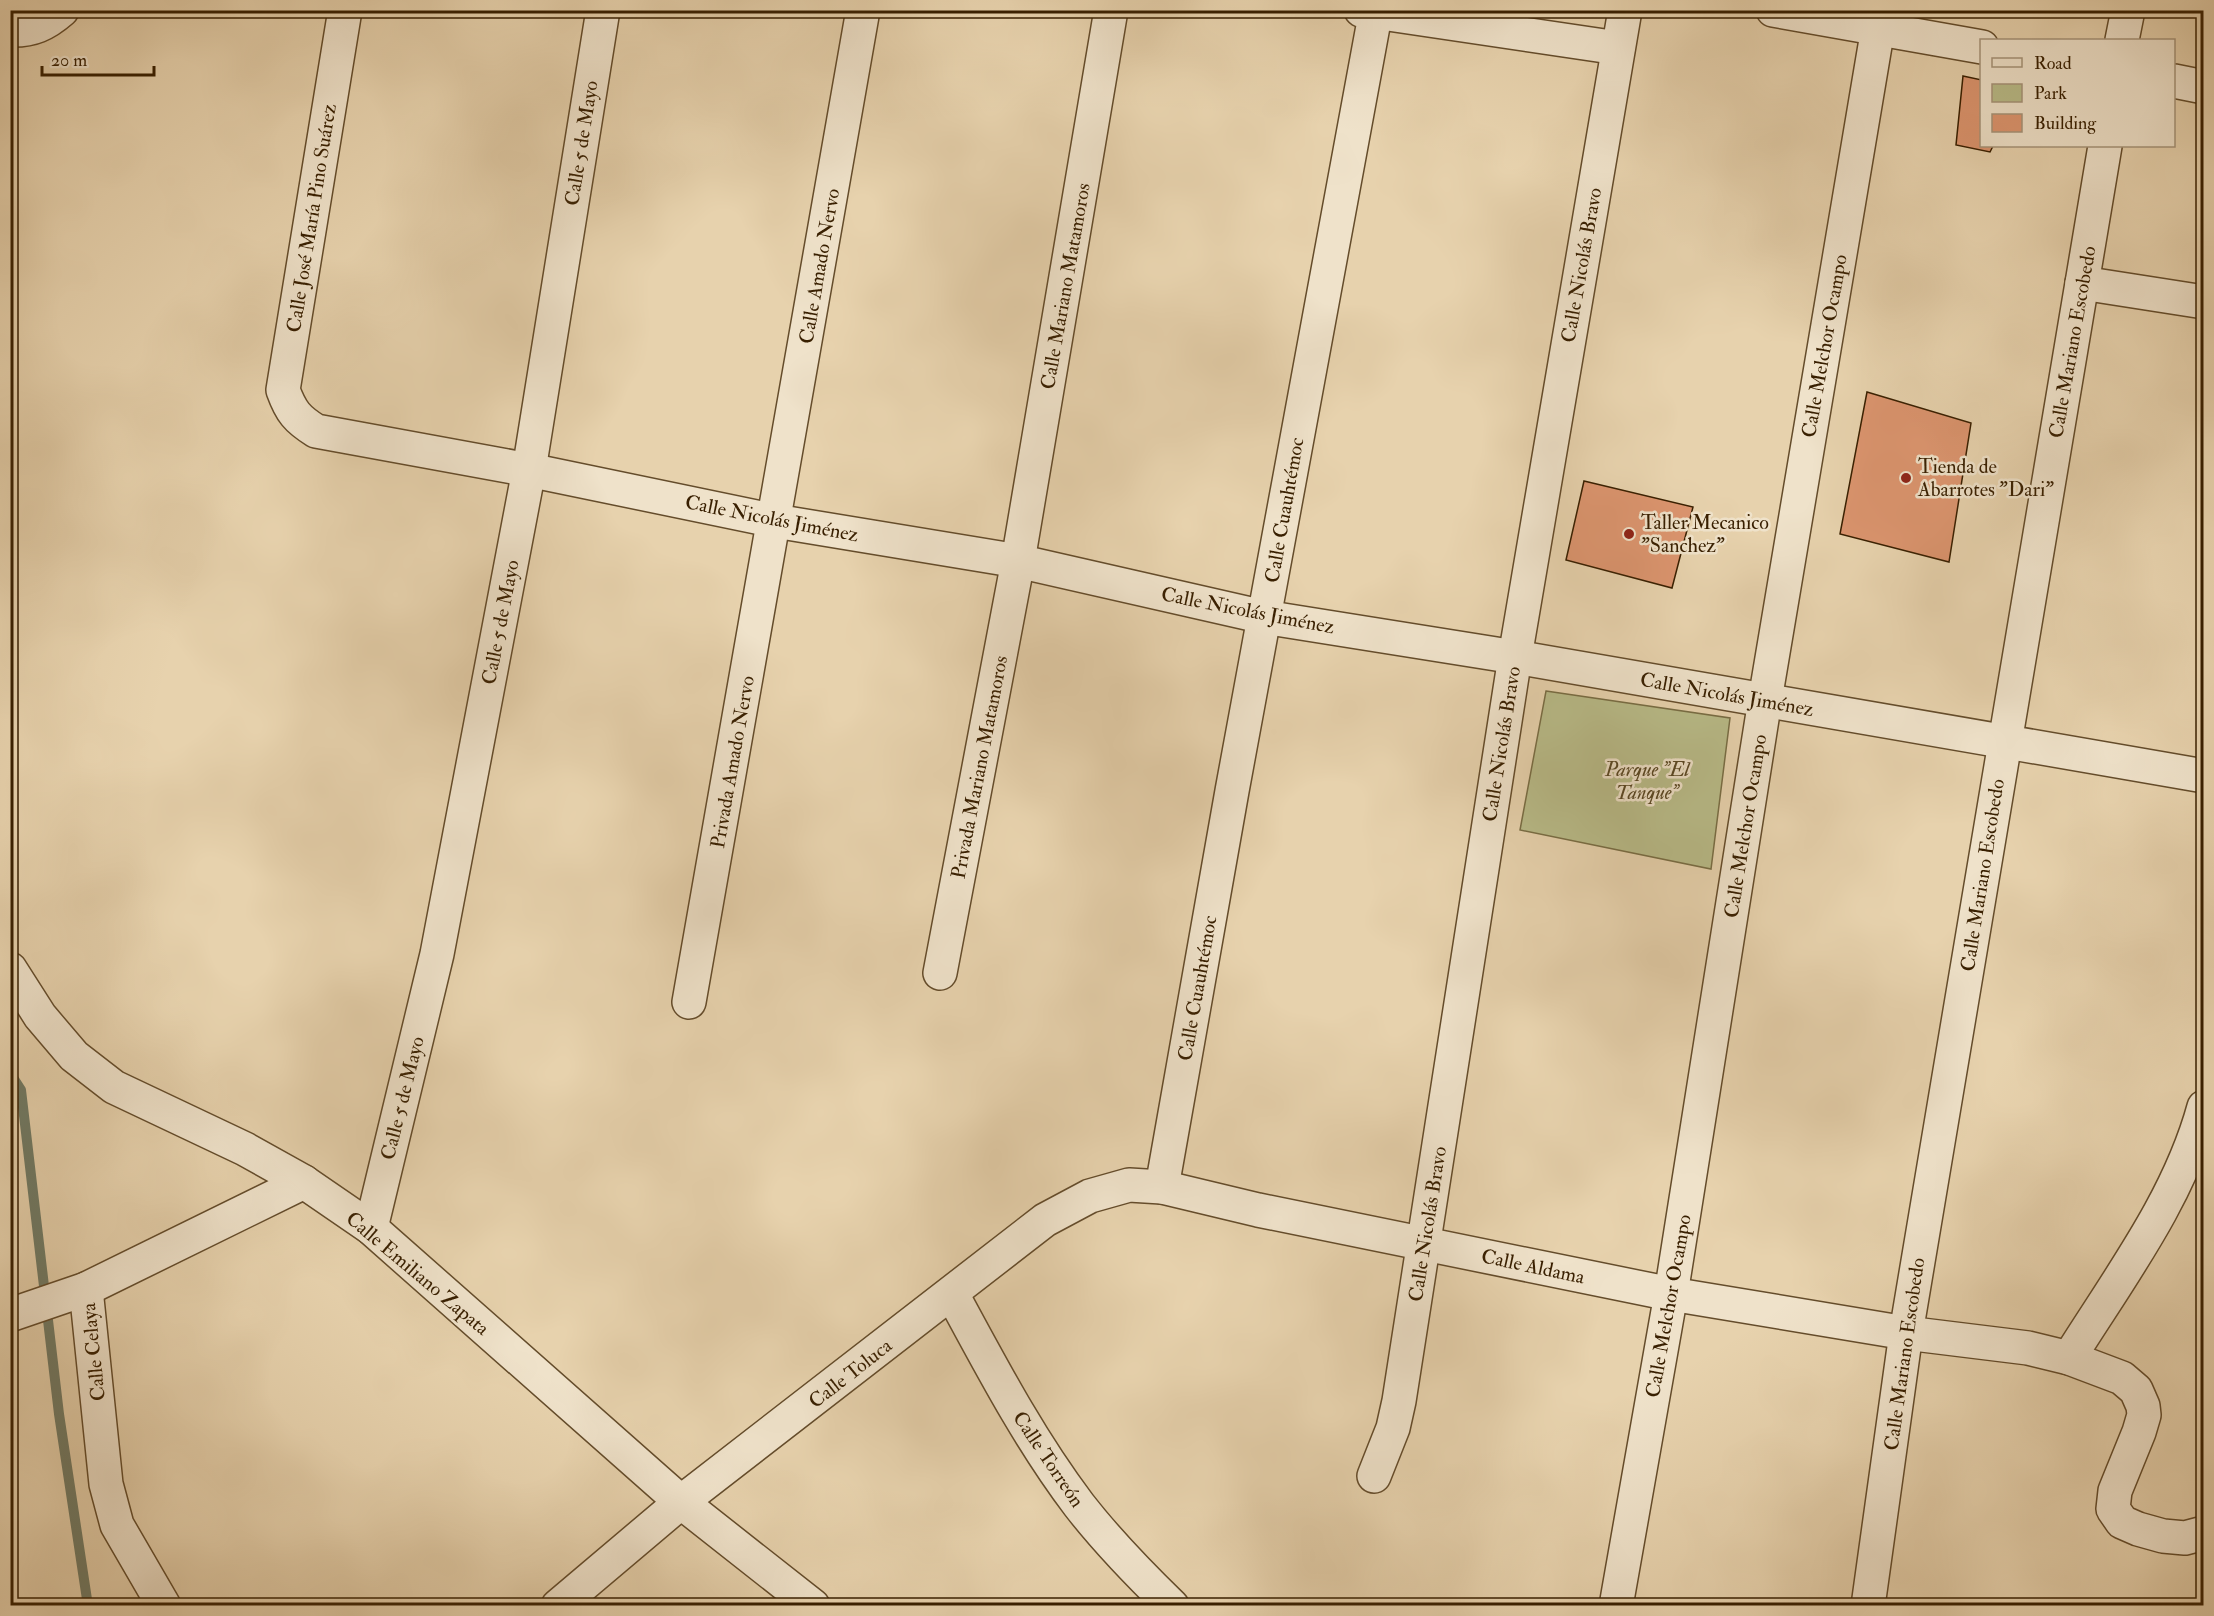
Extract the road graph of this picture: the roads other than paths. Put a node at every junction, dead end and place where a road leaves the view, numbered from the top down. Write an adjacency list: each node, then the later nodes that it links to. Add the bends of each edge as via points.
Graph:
1 (62, 10): 11 (street, via 48,23 24,31)
2 (345, 10): 20 (street, Calle José María Pino Suárez, via 283,390)
3 (603, 10): 21 (street, Calle 5 de Mayo)
4 (863, 10): 22 (street, Calle Amado Nervo)
5 (1111, 10): 23 (street, Calle Mariano Matamoros)
6 (1625, 10): 14 (street, Calle Nicolás Bravo)
7 (1773, 10): 10 (street)
8 (2128, 10): 12 (street)
9 (1371, 11): 14 (street); 24 (street, Calle Cuauhtémoc)
10 (1880, 20): 13 (street); 26 (street, Calle Melchor Ocampo)
11 (10, 30)
12 (2122, 39)
13 (1980, 46)
14 (1618, 48): 25 (street, Calle Nicolás Bravo)
15 (2175, 81): 16 (street)
16 (2204, 87)
17 (2105, 147): 18 (street, Calle Mariano Escobedo)
18 (2082, 283): 19 (street); 27 (street, Calle Mariano Escobedo)
19 (2204, 302)
20 (300, 420): 21 (street, Calle Nicolás Jiménez, via 316,431)
21 (529, 470): 22 (street, Calle Nicolás Jiménez); 35 (street, Calle 5 de Mayo, via 437,954)
22 (775, 521): 23 (street, Calle Nicolás Jiménez); 31 (street, Privada Amado Nervo)
23 (1018, 561): 24 (street, Calle Nicolás Jiménez); 30 (street, Privada Mariano Matamoros)
24 (1264, 616): 25 (street, Calle Nicolás Jiménez); 34 (street, Calle Cuauhtémoc)
25 (1515, 657): 26 (street, Calle Nicolás Jiménez); 36 (street, Calle Nicolás Bravo)
26 (1765, 700): 27 (street, Calle Nicolás Jiménez); 39 (street, Calle Melchor Ocampo)
27 (2004, 741): 28 (street, Calle Nicolás Jiménez); 41 (street, Calle Mariano Escobedo)
28 (2204, 776)
29 (10, 969): 33 (street, Calle Emiliano Zapata, via 40,1016 74,1056 114,1087 245,1149)
30 (940, 973)
31 (689, 1002)
32 (2204, 1107): 42 (street, via 2185,1163 2162,1210)
33 (303, 1182): 35 (street, Calle Emiliano Zapata); 37 (street, Calle Celaya)
34 (1162, 1187): 36 (street, Calle Aldama); 38 (street, Calle Toluca, via 1129,1185 1090,1196 1045,1220)
35 (371, 1228): 44 (street, Calle Emiliano Zapata)
36 (1424, 1243): 39 (street, Calle Aldama); 43 (street, Calle Nicolás Bravo, via 1393,1428)
37 (86, 1289): 40 (street); 46 (street, Calle Celaya, via 106,1484 117,1525)
38 (952, 1294): 44 (street, Calle Toluca); 49 (street, Calle Torreón, via 1048,1463 1132,1567)
39 (1671, 1294): 41 (street, Calle Aldama); 50 (street, Calle Melchor Ocampo)
40 (10, 1315)
41 (1906, 1333): 42 (street, Calle Aldama, via 2028,1348); 51 (street, Calle Mariano Escobedo)
42 (2069, 1358): 45 (street, Calle Aldama, via 2122,1378 2136,1390 2143,1406 2139,1432 2115,1491 2113,1509 2122,1522 2163,1536 2185,1538)
43 (1374, 1476)
44 (681, 1502): 47 (street, Calle Toluca); 48 (street, Calle Emiliano Zapata)
45 (2204, 1533)
46 (164, 1605)
47 (558, 1605)
48 (813, 1605)
49 (1172, 1605)
50 (1616, 1605)
51 (1868, 1605)

